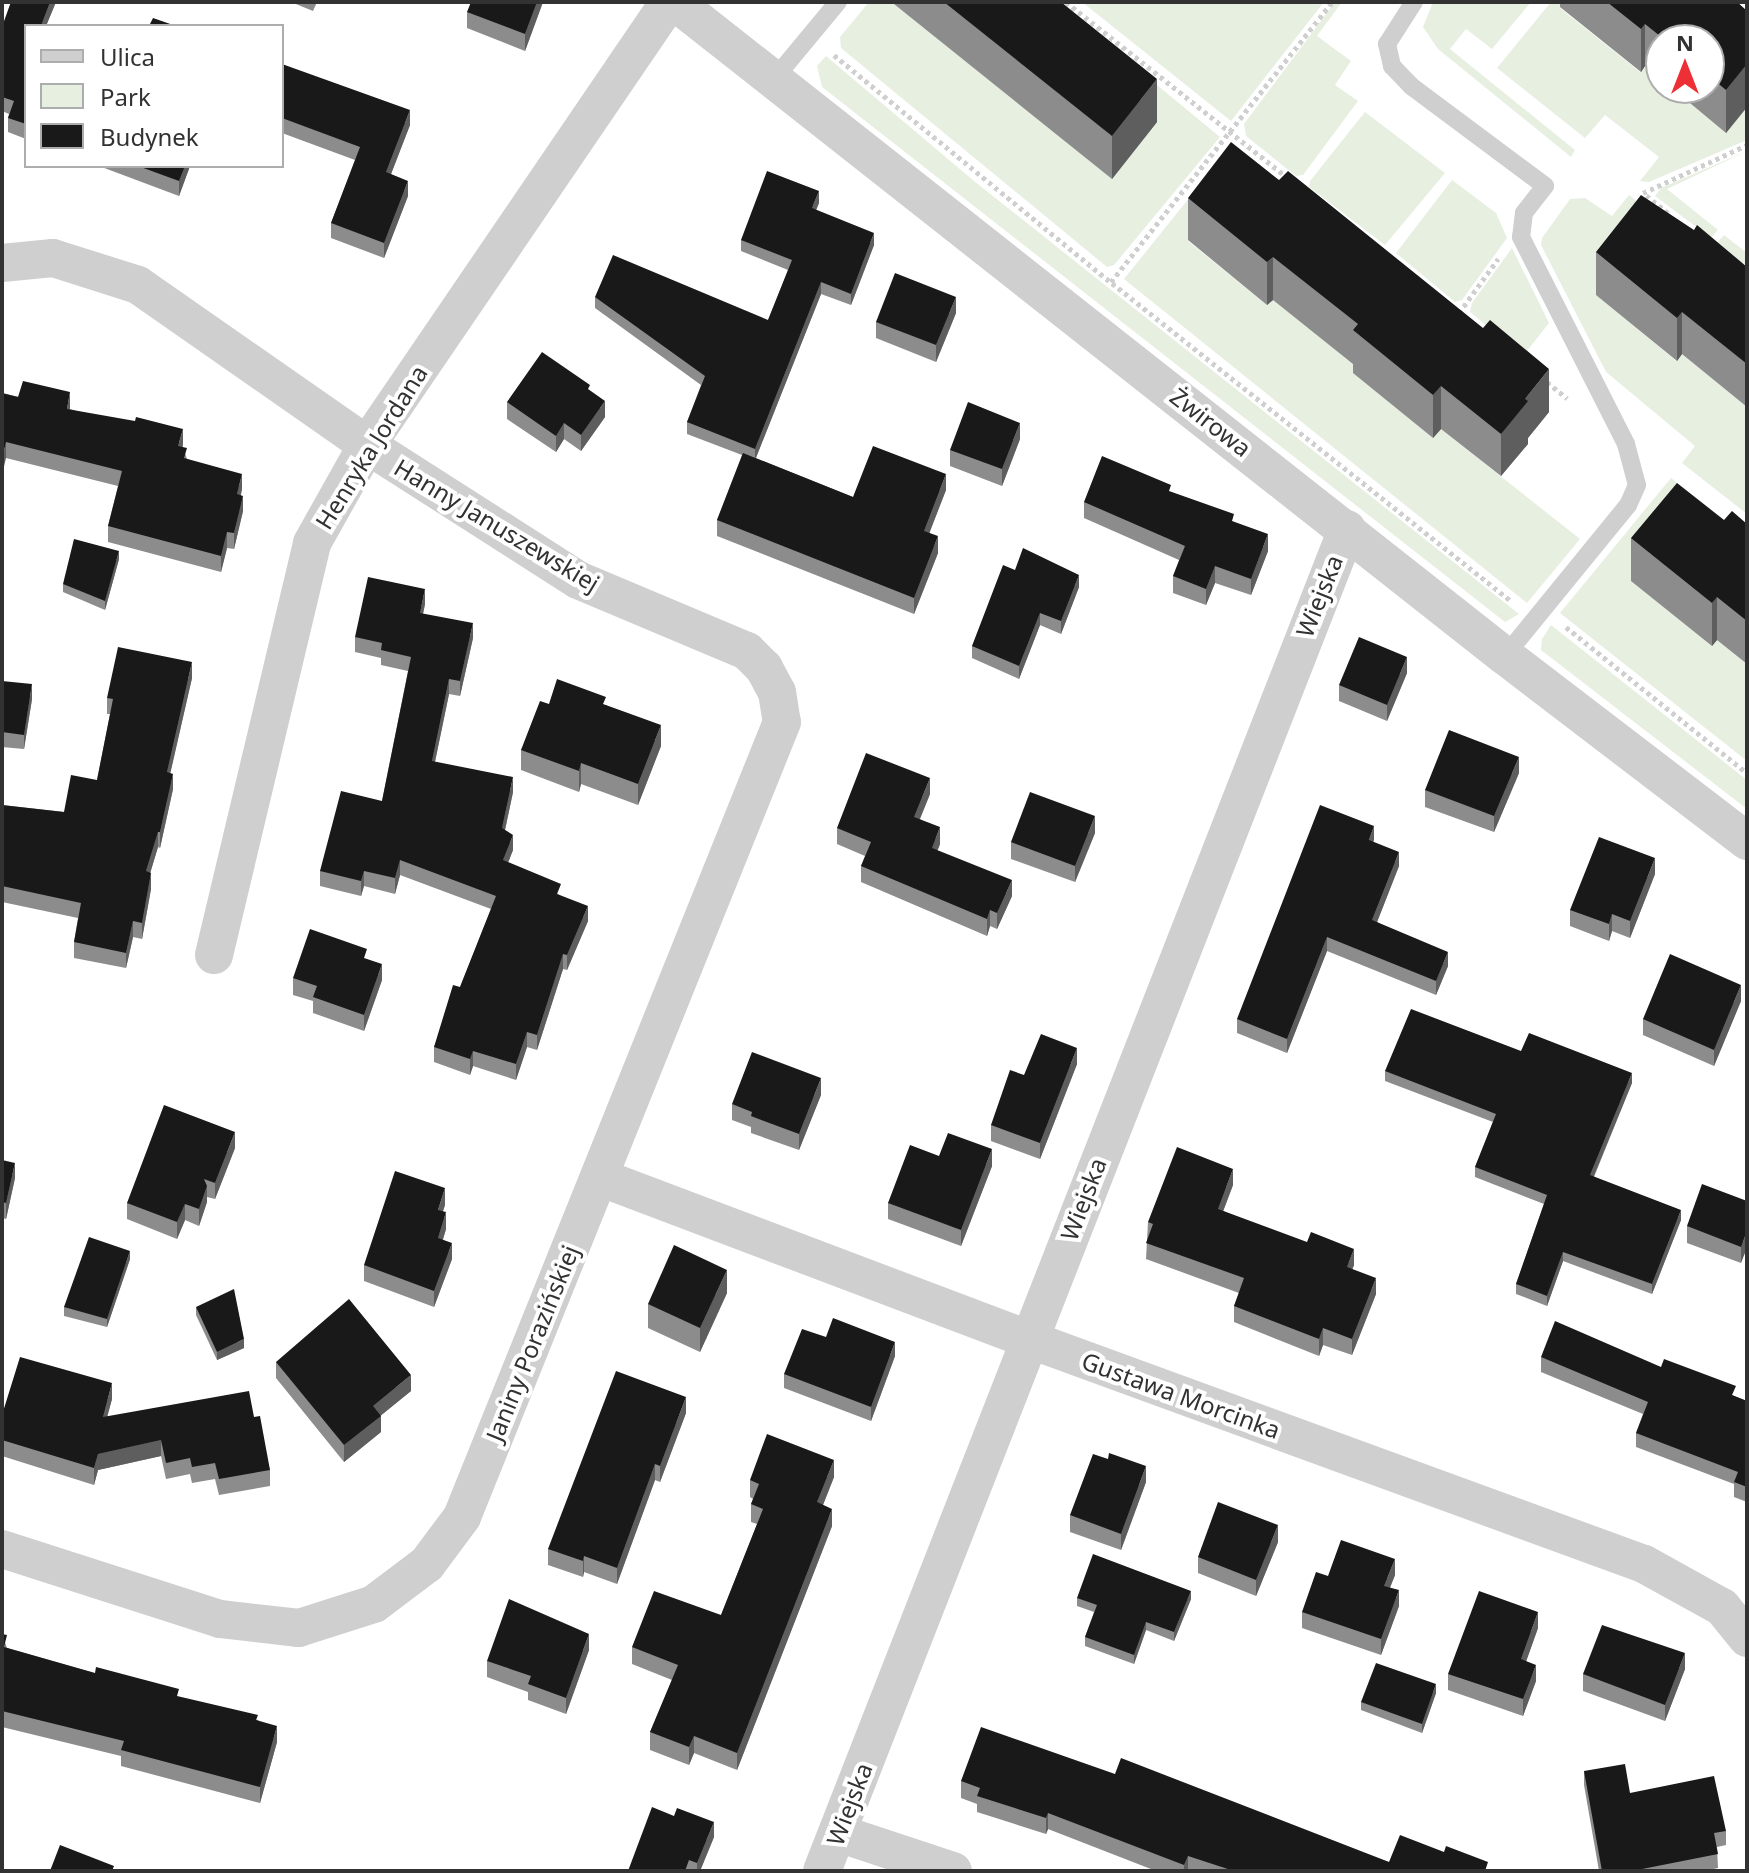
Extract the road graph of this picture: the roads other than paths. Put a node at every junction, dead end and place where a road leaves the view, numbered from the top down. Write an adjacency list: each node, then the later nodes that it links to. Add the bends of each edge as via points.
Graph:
1 (669, 2): 7 (street, Henryka Jordana)
2 (675, 2): 5 (street, Żwirowa)
3 (838, 2): 5 (lane)
4 (1414, 2): 9 (lane, via 1387,44 1392,66 1411,86 1545,186 1524,213 1521,237 1626,444 1637,485 1628,505)
5 (774, 79): 8 (street, Żwirowa)
6 (2, 263): 7 (street, Hanny Januszewskiej, via 53,258 138,285)
7 (367, 445): 10 (street, Hanny Januszewskiej, via 578,580 747,651); 12 (street, Henryka Jordana, via 312,543)
8 (1347, 529): 9 (street, Żwirowa); 14 (street, Wiejska)
9 (1505, 656): 11 (street, Żwirowa)
10 (777, 692): 13 (street, Janiny Porazińskiej, via 782,722 774,749)
11 (1747, 841)
12 (214, 955)
13 (599, 1177): 14 (street, Gustawa Morcinka); 15 (street, Janiny Porazińskiej, via 462,1517 427,1564 374,1604 299,1628 220,1619)
14 (1028, 1339): 16 (street, Gustawa Morcinka, via 1644,1564 1722,1607); 17 (street, Wiejska)
15 (2, 1549)
16 (1747, 1638)
17 (838, 1833): 18 (street, Wiejska); 19 (street)
18 (822, 1871)
19 (953, 1871)

